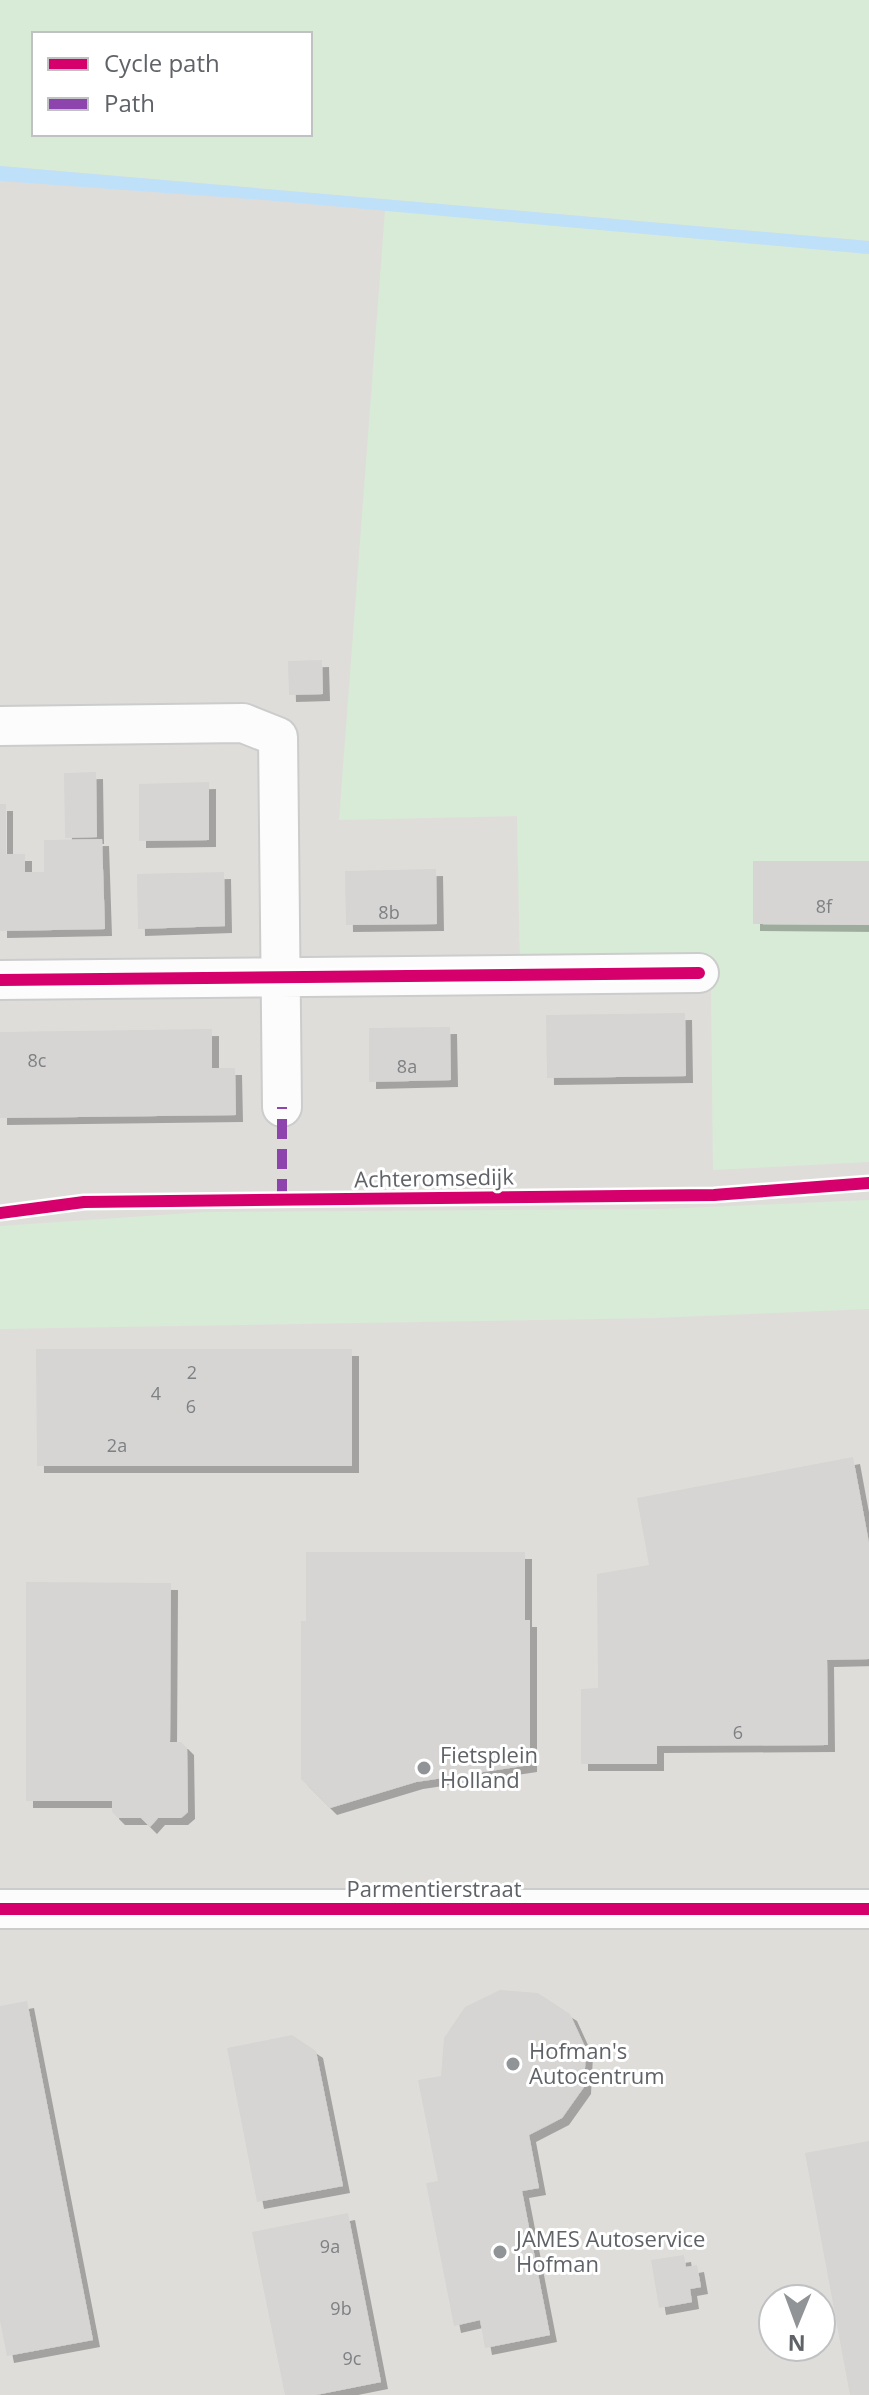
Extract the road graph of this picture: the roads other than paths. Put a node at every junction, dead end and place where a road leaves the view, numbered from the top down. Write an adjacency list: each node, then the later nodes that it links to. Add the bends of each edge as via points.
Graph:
1 (0, 726): 3 (street, via 243,723 278,737)
2 (699, 973): 3 (street)
3 (282, 977): 4 (street); 5 (street)
4 (0, 980)
5 (282, 1107)
6 (0, 1909): 7 (street, Parmentierstraat)
7 (869, 1909)

